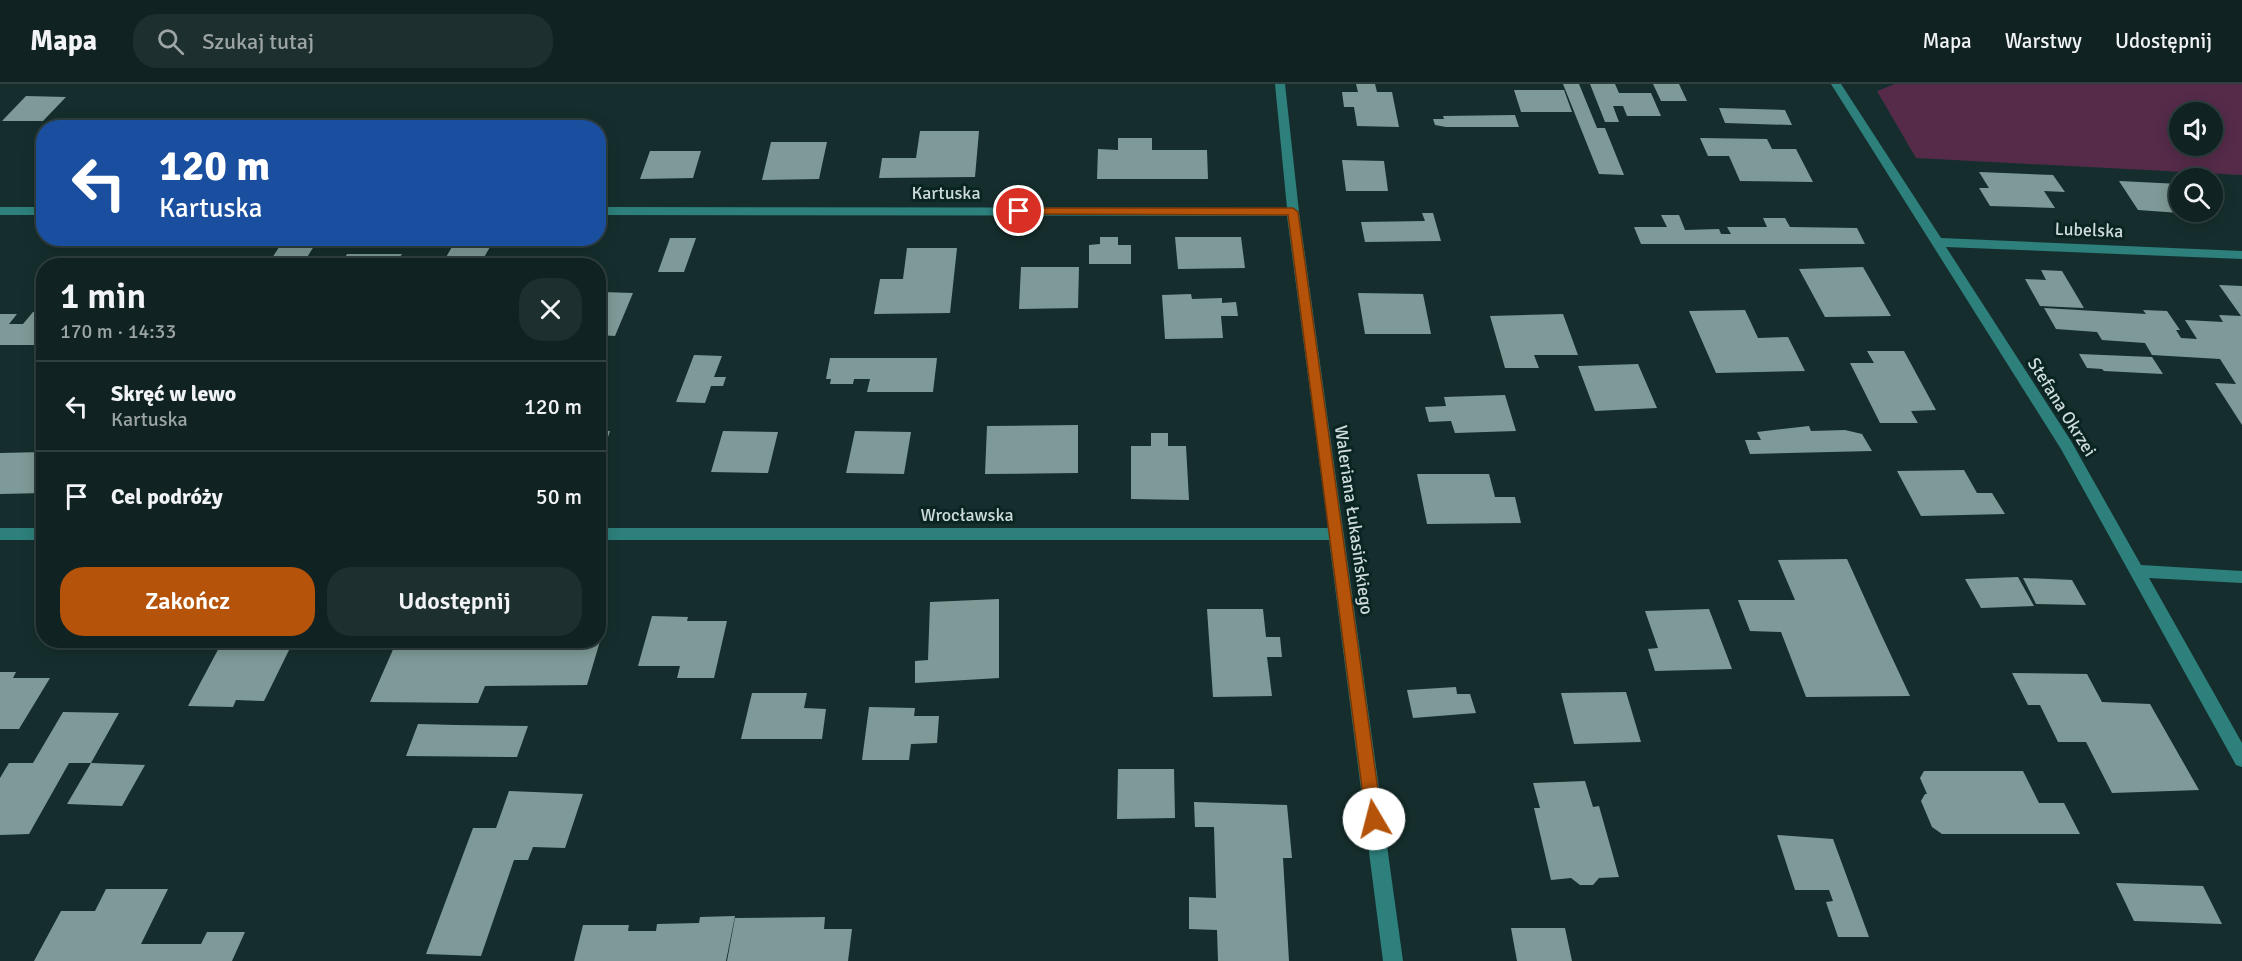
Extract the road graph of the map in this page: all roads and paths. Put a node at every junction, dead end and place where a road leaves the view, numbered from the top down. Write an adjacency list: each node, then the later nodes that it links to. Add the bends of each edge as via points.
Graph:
1 (1280, 84): 6 (street, Waleriana Łukasińskiego)
2 (1836, 84): 7 (street, Stefana Okrzei)
3 (0, 211): 4 (street)
4 (36, 211)
5 (606, 211): 6 (street, Kartuska)
6 (1293, 212): 12 (street, Waleriana Łukasińskiego)
7 (1935, 242): 8 (street, Lubelska); 13 (street, Stefana Okrzei, via 2066,445)
8 (2242, 255)
9 (0, 534): 10 (street)
10 (36, 534)
11 (606, 534): 12 (street, Wrocławska)
12 (1336, 534): 16 (street, Waleriana Łukasińskiego)
13 (2135, 571): 14 (street); 15 (street, Stefana Okrzei)
14 (2242, 577)
15 (2242, 759)
16 (1393, 961)

